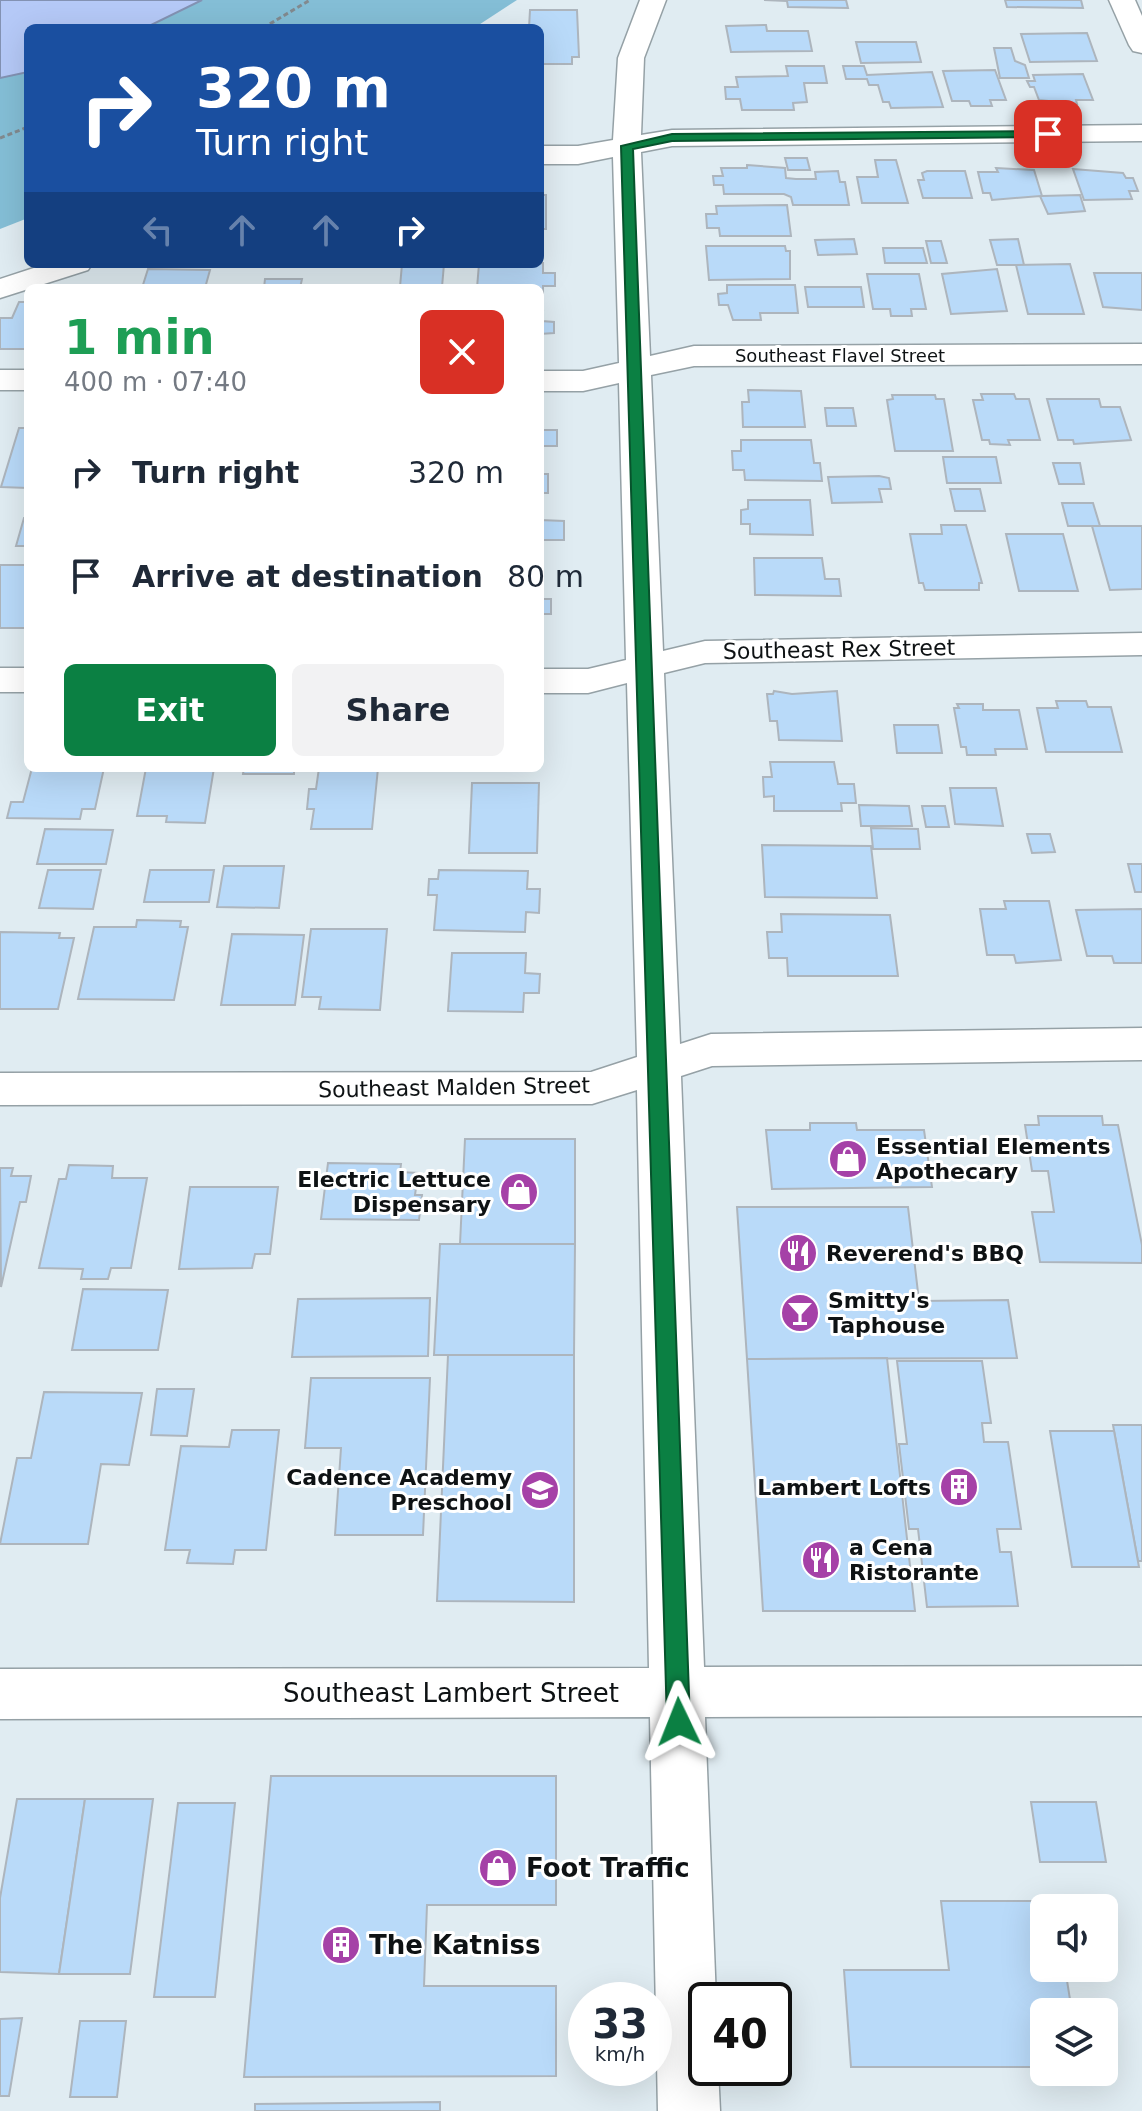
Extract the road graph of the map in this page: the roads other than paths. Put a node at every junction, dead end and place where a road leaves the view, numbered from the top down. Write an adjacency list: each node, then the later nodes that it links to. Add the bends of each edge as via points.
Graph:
1 (653, 0): 5 (street, via 631,58)
2 (1122, 0): 3 (street)
3 (1142, 45)
4 (1142, 133): 5 (street, via 672,138)
5 (627, 146): 6 (street); 10 (street)
6 (544, 155)
7 (65, 268): 8 (street)
8 (0, 289)
9 (1142, 354): 10 (street, Southeast Flavel Street, via 694,356)
10 (634, 369): 13 (street, Southeast Flavel Street, via 583,381); 15 (street)
11 (0, 380): 12 (street)
12 (24, 380)
13 (544, 381)
14 (1142, 644): 15 (street, Southeast Rex Street, via 705,652)
15 (643, 667): 18 (street, Southeast Rex Street, via 588,681); 20 (street)
16 (0, 680): 17 (street)
17 (24, 680)
18 (544, 681)
19 (1142, 1044): 20 (street, Southeast Malden Street, via 711,1050)
20 (659, 1066): 21 (street, Southeast Malden Street, via 592,1088); 23 (street)
21 (0, 1089)
22 (1142, 1691): 23 (street, Southeast Lambert Street)
23 (678, 1692): 24 (street, Southeast Lambert Street); 25 (street)
24 (0, 1694)
25 (689, 2111)

